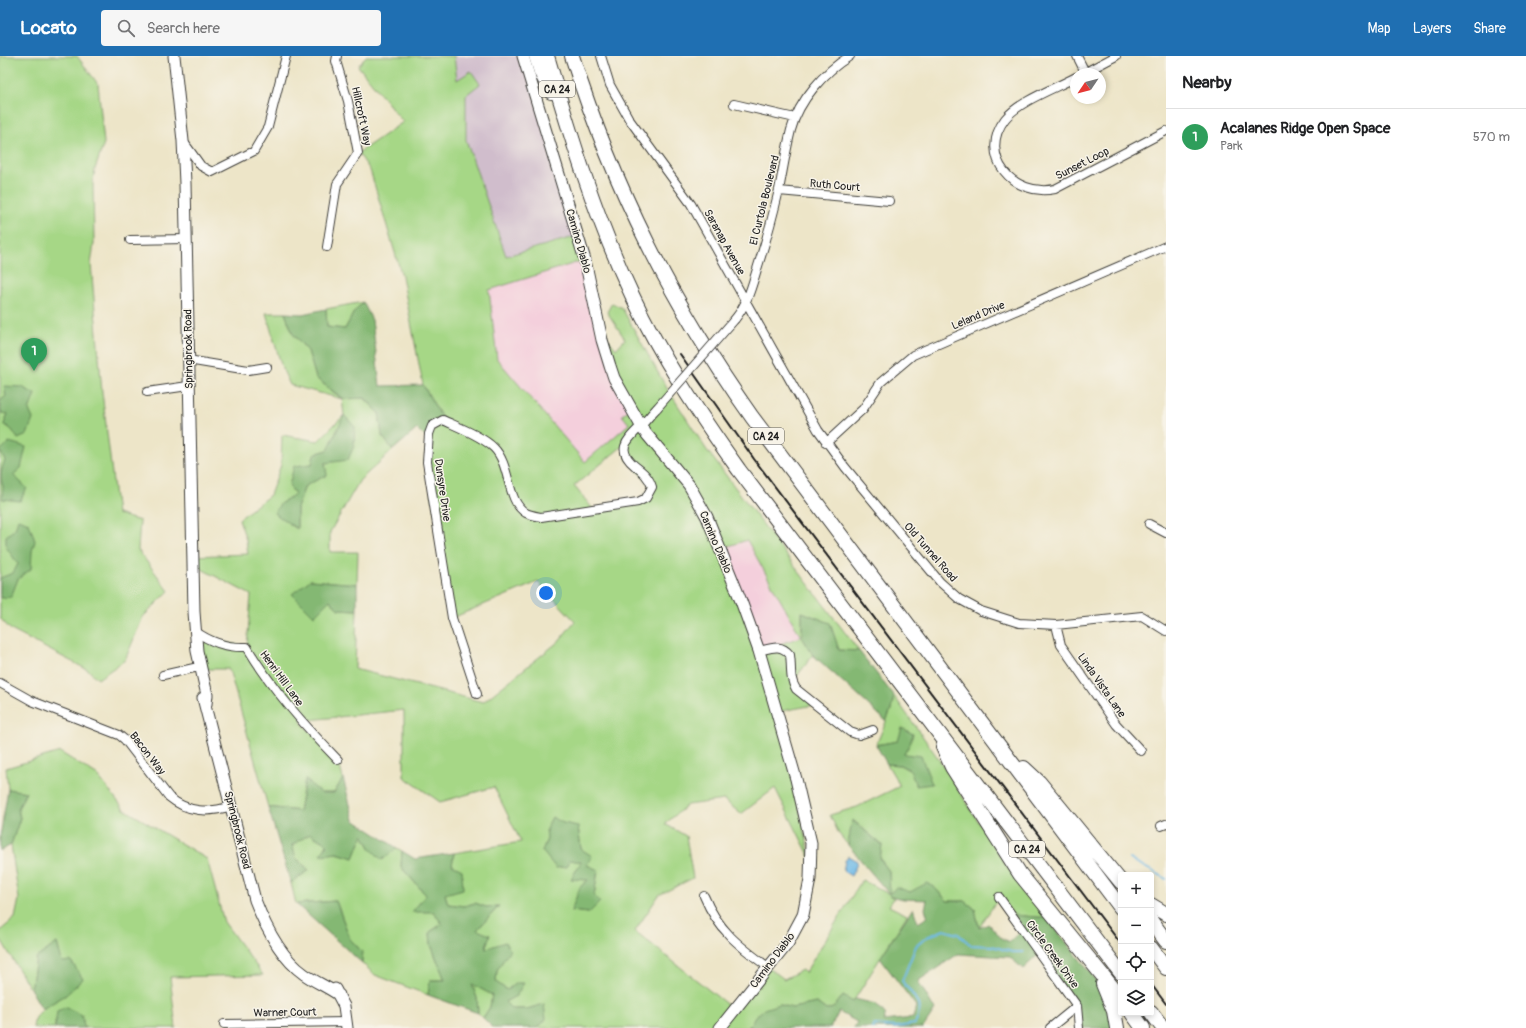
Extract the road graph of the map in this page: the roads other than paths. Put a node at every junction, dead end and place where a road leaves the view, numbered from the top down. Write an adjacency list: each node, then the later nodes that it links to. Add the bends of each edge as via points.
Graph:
1 (174, 56): 21 (street, Springbrook Road)
2 (286, 56): 21 (street, via 268,127 254,151 212,172 201,166)
3 (337, 56): 27 (street, Hillcroft Way, via 336,61 348,101 358,153 337,184)
4 (523, 56): 33 (street, Camino Diablo, via 585,260 605,351 614,378)
5 (536, 56): 19 (highway, via 548,88)
6 (547, 56): 19 (highway, CA 24)
7 (572, 56): 16 (highway)
8 (576, 56): 16 (highway, CA 24)
9 (601, 56): 28 (street, Saranap Avenue, via 610,85 629,119 691,204)
10 (850, 56): 18 (street, El Curtola Boulevard, via 840,62 812,91)
11 (1077, 56): 13 (street)
12 (1116, 56): 14 (street)
13 (1082, 68)
14 (1093, 68)
15 (1070, 80): 20 (street, Sunset Loop, via 1024,104 1005,118 1000,128 995,151 998,161 1012,181 1023,187 1045,191 1055,189)
16 (584, 94): 49 (highway, CA 24, via 608,160 637,224 672,293 708,353 752,417)
17 (734, 104): 18 (street)
18 (795, 118): 22 (street, El Curtola Boulevard)
19 (568, 122): 47 (highway, CA 24, via 599,216 620,268 650,332 678,381 735,464)
20 (1166, 131)
21 (183, 141): 24 (street, Springbrook Road)
22 (779, 191): 23 (street, Ruth Court); 28 (street, El Curtola Boulevard)
23 (888, 201)
24 (186, 239): 25 (street); 29 (street, Springbrook Road)
25 (130, 240)
26 (1166, 246): 34 (street, Leland Drive, via 913,355 881,382 863,409)
27 (327, 247)
28 (746, 304): 33 (street, El Curtola Boulevard, bridge); 34 (street, Saranap Avenue)
29 (188, 360): 30 (street, via 248,370); 31 (street, Springbrook Road)
30 (267, 367)
31 (188, 386): 32 (street); 38 (street, Springbrook Road)
32 (147, 392)
33 (641, 426): 41 (street, Camino Diablo, via 689,485 707,517); 45 (street, Dunsyre Drive, via 631,435 624,450 628,460 650,479 652,487 646,498 638,502 541,517 526,513 516,505 502,458 494,447 443,420 432,426 427,462 452,618)
34 (826, 443): 37 (street, Old Tunnel Road, via 922,562 949,591 975,608 1006,620 1031,625)
35 (1149, 524): 36 (street)
36 (1166, 533)
37 (1056, 625): 39 (street, Old Tunnel Road, via 1142,616); 50 (street, Linda Vista Lane, via 1061,645 1116,724)
38 (195, 631): 40 (street, Springbrook Road); 51 (street, Henri Hill Lane, via 206,639 222,644 236,648 247,647 279,696)
39 (1166, 631)
40 (196, 642): 42 (street, Springbrook Road); 46 (street, Springbrook Road, via 207,695)
41 (759, 651): 48 (street, via 779,647 786,650 790,655 790,675 796,689 850,732 858,735); 65 (street, Camino Diablo, via 796,779 811,843 810,879 803,915 788,943)
42 (194, 668): 43 (street); 46 (street, Springbrook Road)
43 (163, 675)
44 (0, 683): 52 (street, Bacon Way, via 32,701 119,735 176,803 198,811 215,811)
45 (477, 694)
46 (206, 704): 52 (street, Springbrook Road)
47 (934, 726): 63 (highway, via 952,768 1012,862); 67 (highway, CA 24)
48 (873, 730)
49 (1000, 746): 53 (highway, via 1039,782); 58 (highway, CA 24)
50 (1141, 751)
51 (338, 760)
52 (232, 806): 73 (street, Springbrook Road, via 255,900 264,925 288,960 339,995 344,1006)
53 (1104, 860): 54 (highway); 55 (highway)
54 (1118, 874)
55 (1118, 878)
56 (704, 896): 65 (street, via 715,919 726,934)
57 (999, 897): 69 (street, Circle Creek Drive)
58 (1118, 904)
59 (1154, 907): 60 (highway)
60 (1166, 914)
61 (1154, 925): 62 (highway)
62 (1166, 941)
63 (1080, 948): 68 (highway); 77 (highway, via 1110,998)
64 (1154, 952): 66 (highway)
65 (768, 968): 74 (street, Camino Diablo)
66 (1166, 968)
67 (1118, 969)
68 (1118, 994)
69 (1077, 1006): 75 (street); 76 (street, Circle Creek Drive)
70 (1134, 1016): 78 (highway)
71 (1154, 1016): 79 (highway)
72 (224, 1024): 73 (street, Warner Court)
73 (346, 1026)
74 (720, 1028)
75 (1050, 1028)
76 (1079, 1028)
77 (1117, 1028)
78 (1144, 1028)
79 (1163, 1028)

